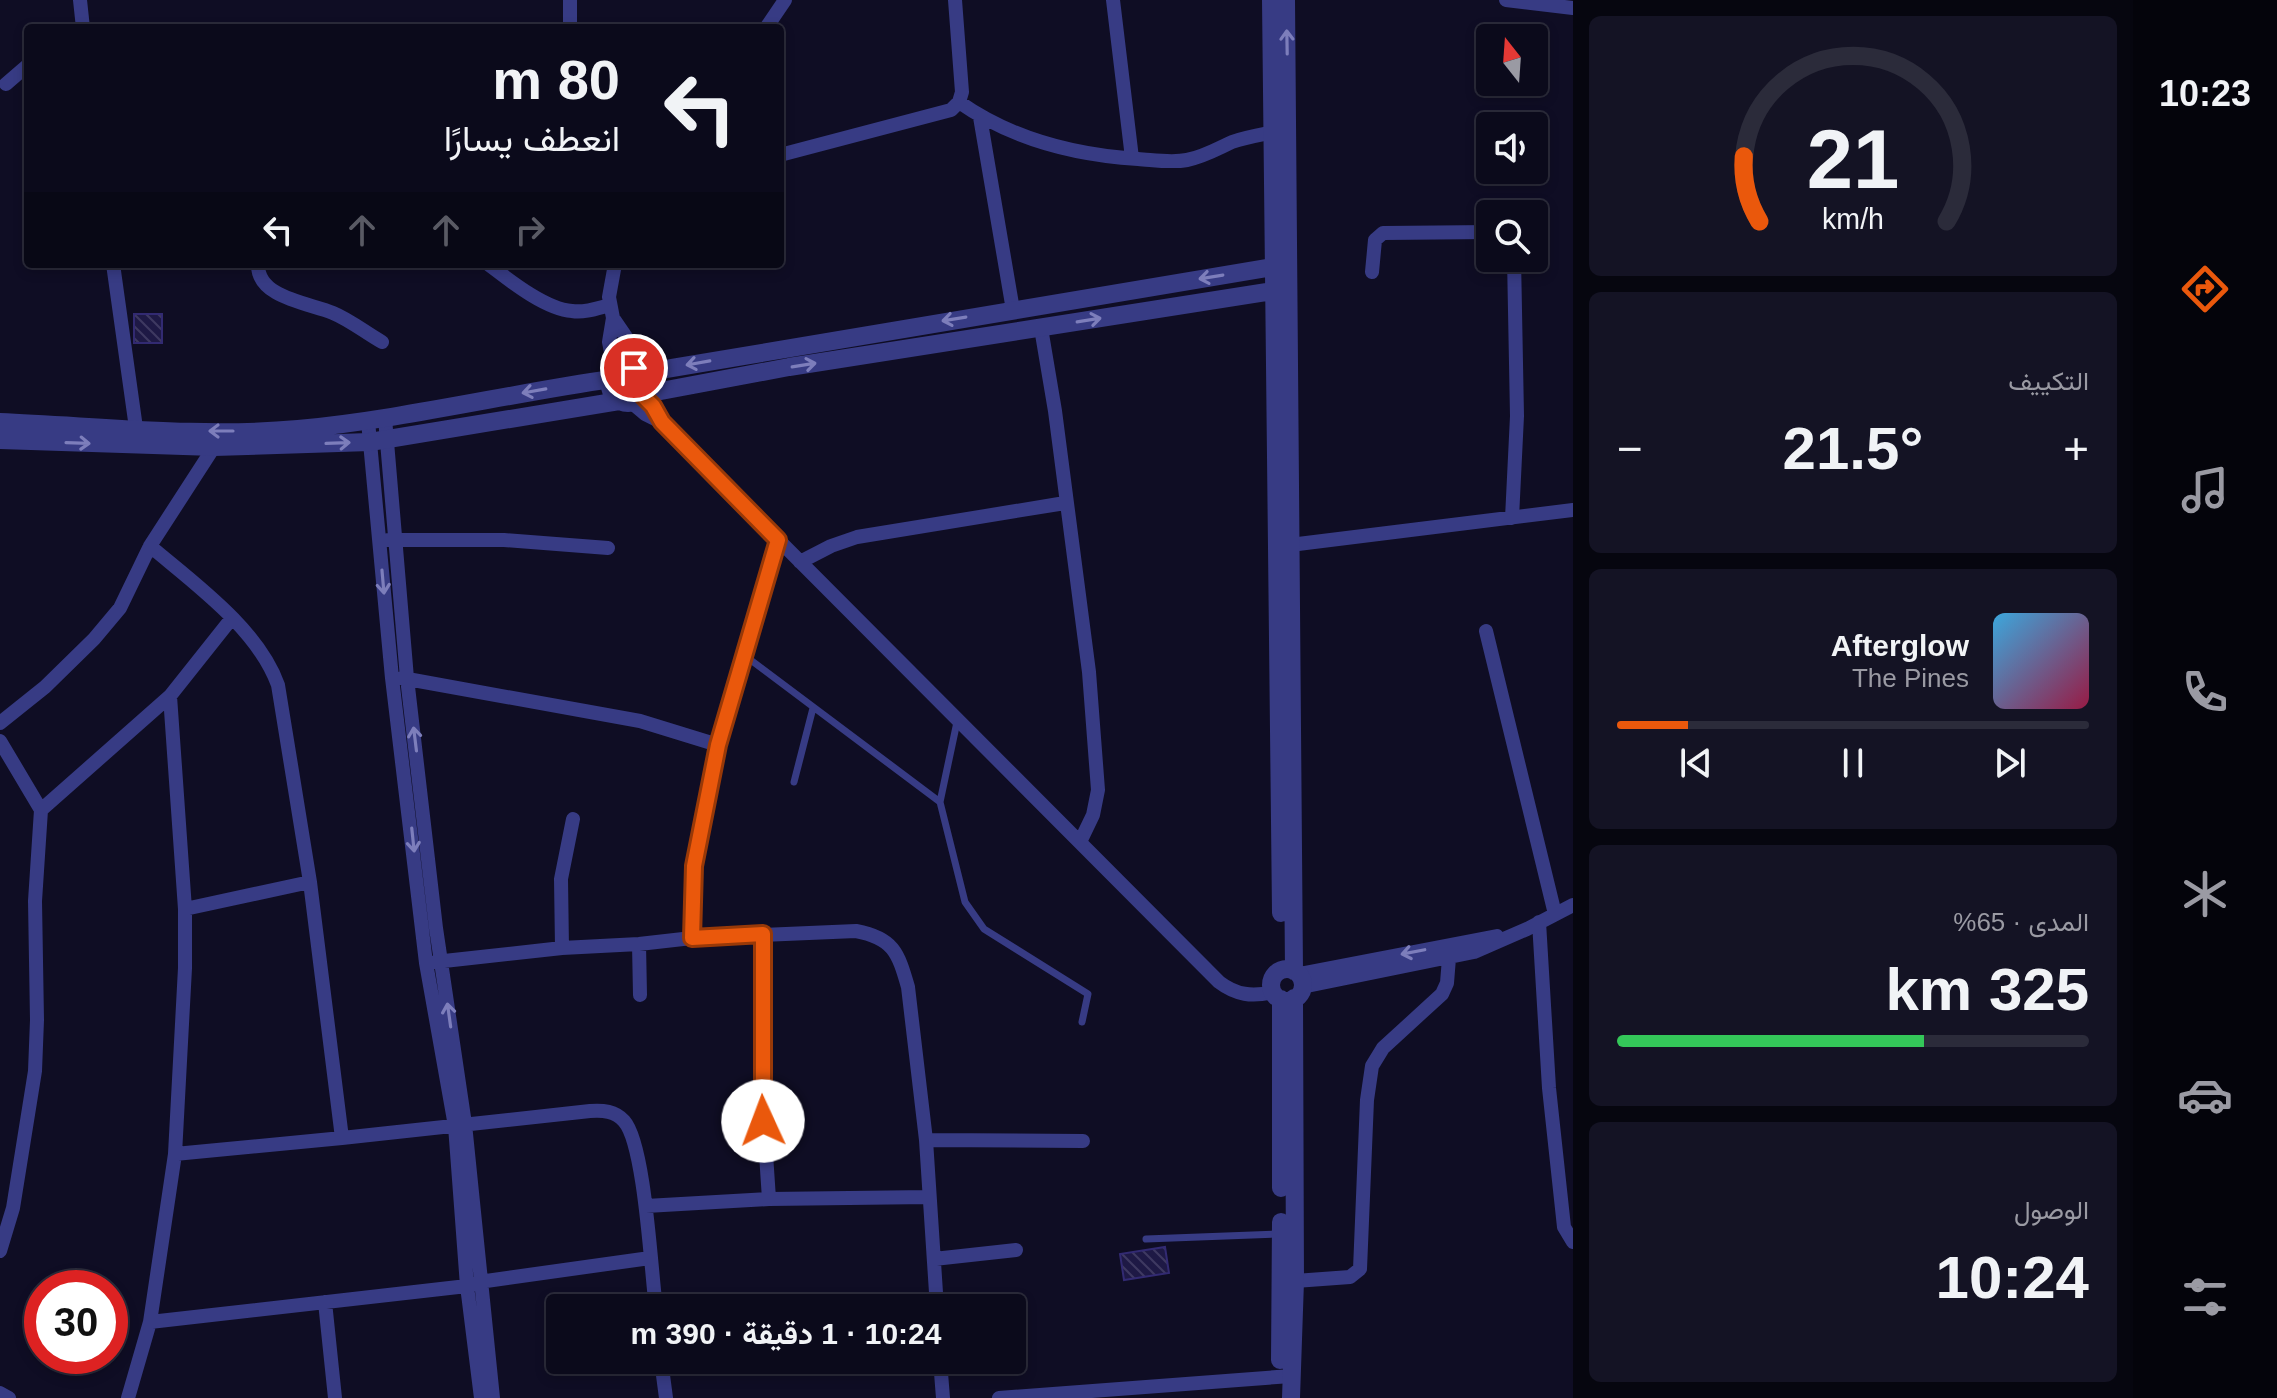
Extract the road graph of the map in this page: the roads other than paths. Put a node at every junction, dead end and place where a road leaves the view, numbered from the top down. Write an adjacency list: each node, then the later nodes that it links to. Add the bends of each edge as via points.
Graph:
1 (80, 0): 10 (street)
2 (570, 0): 11 (street)
3 (785, 0): 12 (street)
4 (955, 0): 15 (street)
5 (1113, 0): 19 (street)
6 (1271, 0): 17 (street)
7 (1286, 0): 21 (street, one-way to 7)
8 (1506, 0): 9 (street)
9 (1573, 8)
10 (79, 24)
11 (570, 24)
12 (769, 24)
13 (24, 68): 14 (street)
14 (6, 84)
15 (959, 102): 16 (street); 18 (street, via 951,110)
16 (980, 117): 19 (street, via 1084,154); 29 (street)
17 (1274, 132): 19 (street, via 1190,160); 21 (street)
18 (784, 154)
19 (1132, 158)
20 (1476, 232): 26 (street, via 1383,233 1375,240)
21 (1281, 266): 28 (street); 29 (street, one-way to 29)
22 (114, 268): 38 (street)
23 (259, 268): 32 (street, via 268,288 335,314)
24 (494, 268): 30 (street, via 549,304 570,311)
25 (615, 268): 30 (street)
26 (1372, 272)
27 (1514, 272): 44 (street, via 1517,416)
28 (1281, 290): 31 (street, one-way to 28); 48 (street); 80 (street)
29 (1013, 310): 33 (street, one-way to 33)
30 (611, 311): 33 (street); 34 (street)
31 (1041, 328): 35 (street, one-way to 31, via 789,367); 42 (street)
32 (382, 342)
33 (638, 370): 34 (street, via 621,368); 35 (street, via 647,385)
34 (613, 376): 35 (street, via 611,392); 36 (street, one-way to 36)
35 (635, 399): 40 (street); 47 (street, via 653,406 662,422)
36 (377, 419): 38 (street, one-way to 38, via 295,429); 40 (street)
37 (0, 422): 38 (street)
38 (136, 428)
39 (0, 440): 41 (street, one-way to 41)
40 (378, 441): 41 (street, one-way to 40); 45 (street); 46 (street)
41 (214, 447): 49 (street)
42 (1065, 503): 51 (street, via 857,537); 67 (street, via 1089,672 1098,790)
43 (1573, 510): 44 (street)
44 (1512, 518): 48 (street)
45 (379, 540): 46 (street); 55 (street, one-way to 55)
46 (396, 540): 50 (street, via 504,540); 56 (street)
47 (778, 540): 51 (street); 54 (street)
48 (1290, 545): 80 (street)
49 (150, 546): 52 (street); 60 (street, via 107,624 45,687)
50 (608, 548)
51 (800, 562): 59 (street)
52 (232, 618): 57 (street); 68 (street, via 266,658 278,685)
53 (1486, 631): 71 (street)
54 (743, 654): 58 (lane); 62 (street)
55 (392, 678): 56 (street); 79 (street, one-way to 79)
56 (407, 678): 62 (street, via 640,721); 79 (street, one-way to 56)
57 (170, 696): 65 (street); 70 (street)
58 (813, 708): 63 (lane); 64 (lane)
59 (958, 720): 64 (lane); 67 (street)
60 (0, 723)
61 (0, 741): 65 (street)
62 (718, 745): 75 (street, via 694,866)
63 (794, 782)
64 (940, 802): 82 (lane, via 965,902 984,929 1088,994)
65 (41, 810): 91 (street, via 35,1071)
66 (573, 819): 77 (street, via 561,879)
67 (1080, 842): 80 (street, via 1219,982 1239,993 1261,995)
68 (310, 882): 70 (street); 84 (street)
69 (1573, 905): 71 (street)
70 (185, 909): 87 (street)
71 (1555, 914): 72 (street)
72 (1539, 922): 73 (street); 94 (street, via 1549,1088 1564,1227)
73 (1517, 933): 78 (street); 80 (street, one-way to 80)
74 (763, 934): 75 (street); 85 (street, via 856,931 877,935 891,947 908,987); 89 (street, via 762,1094)
75 (692, 938): 76 (street)
76 (639, 944): 77 (street); 81 (street)
77 (562, 948): 79 (street)
78 (1449, 958): 80 (street); 99 (street, via 1442,994 1383,1048 1372,1066 1360,1269 1350,1277)
79 (434, 962): 83 (street)
80 (1289, 984): 92 (street); 99 (street)
81 (640, 995)
82 (1082, 1022)
83 (460, 1125): 84 (street); 90 (street, via 615,1113 630,1128); 100 (street)
84 (342, 1138): 87 (street)
85 (926, 1140): 86 (street); 88 (street)
86 (1083, 1141)
87 (175, 1154): 104 (street)
88 (929, 1197): 89 (street); 98 (street)
89 (769, 1199): 90 (street)
90 (646, 1206): 97 (street)
91 (6, 1207): 96 (street)
92 (1281, 1234): 93 (lane); 107 (street)
93 (1146, 1239)
94 (1573, 1242)
95 (1016, 1250): 98 (street)
96 (0, 1251)
97 (650, 1258): 100 (street); 101 (street)
98 (934, 1259): 102 (street)
99 (1295, 1281): 107 (street)
100 (473, 1284): 103 (street); 112 (street); 113 (street)
101 (654, 1294)
102 (936, 1294)
103 (325, 1302): 104 (street); 111 (street)
104 (150, 1322): 110 (street)
105 (663, 1374): 114 (street)
106 (941, 1374): 115 (street)
107 (1286, 1376): 116 (street); 117 (street); 118 (street)
108 (0, 1393): 109 (street)
109 (9, 1398)
110 (128, 1398)
111 (335, 1398)
112 (481, 1398)
113 (493, 1398)
114 (666, 1398)
115 (943, 1398)
116 (999, 1398)
117 (1279, 1398)
118 (1291, 1398)

